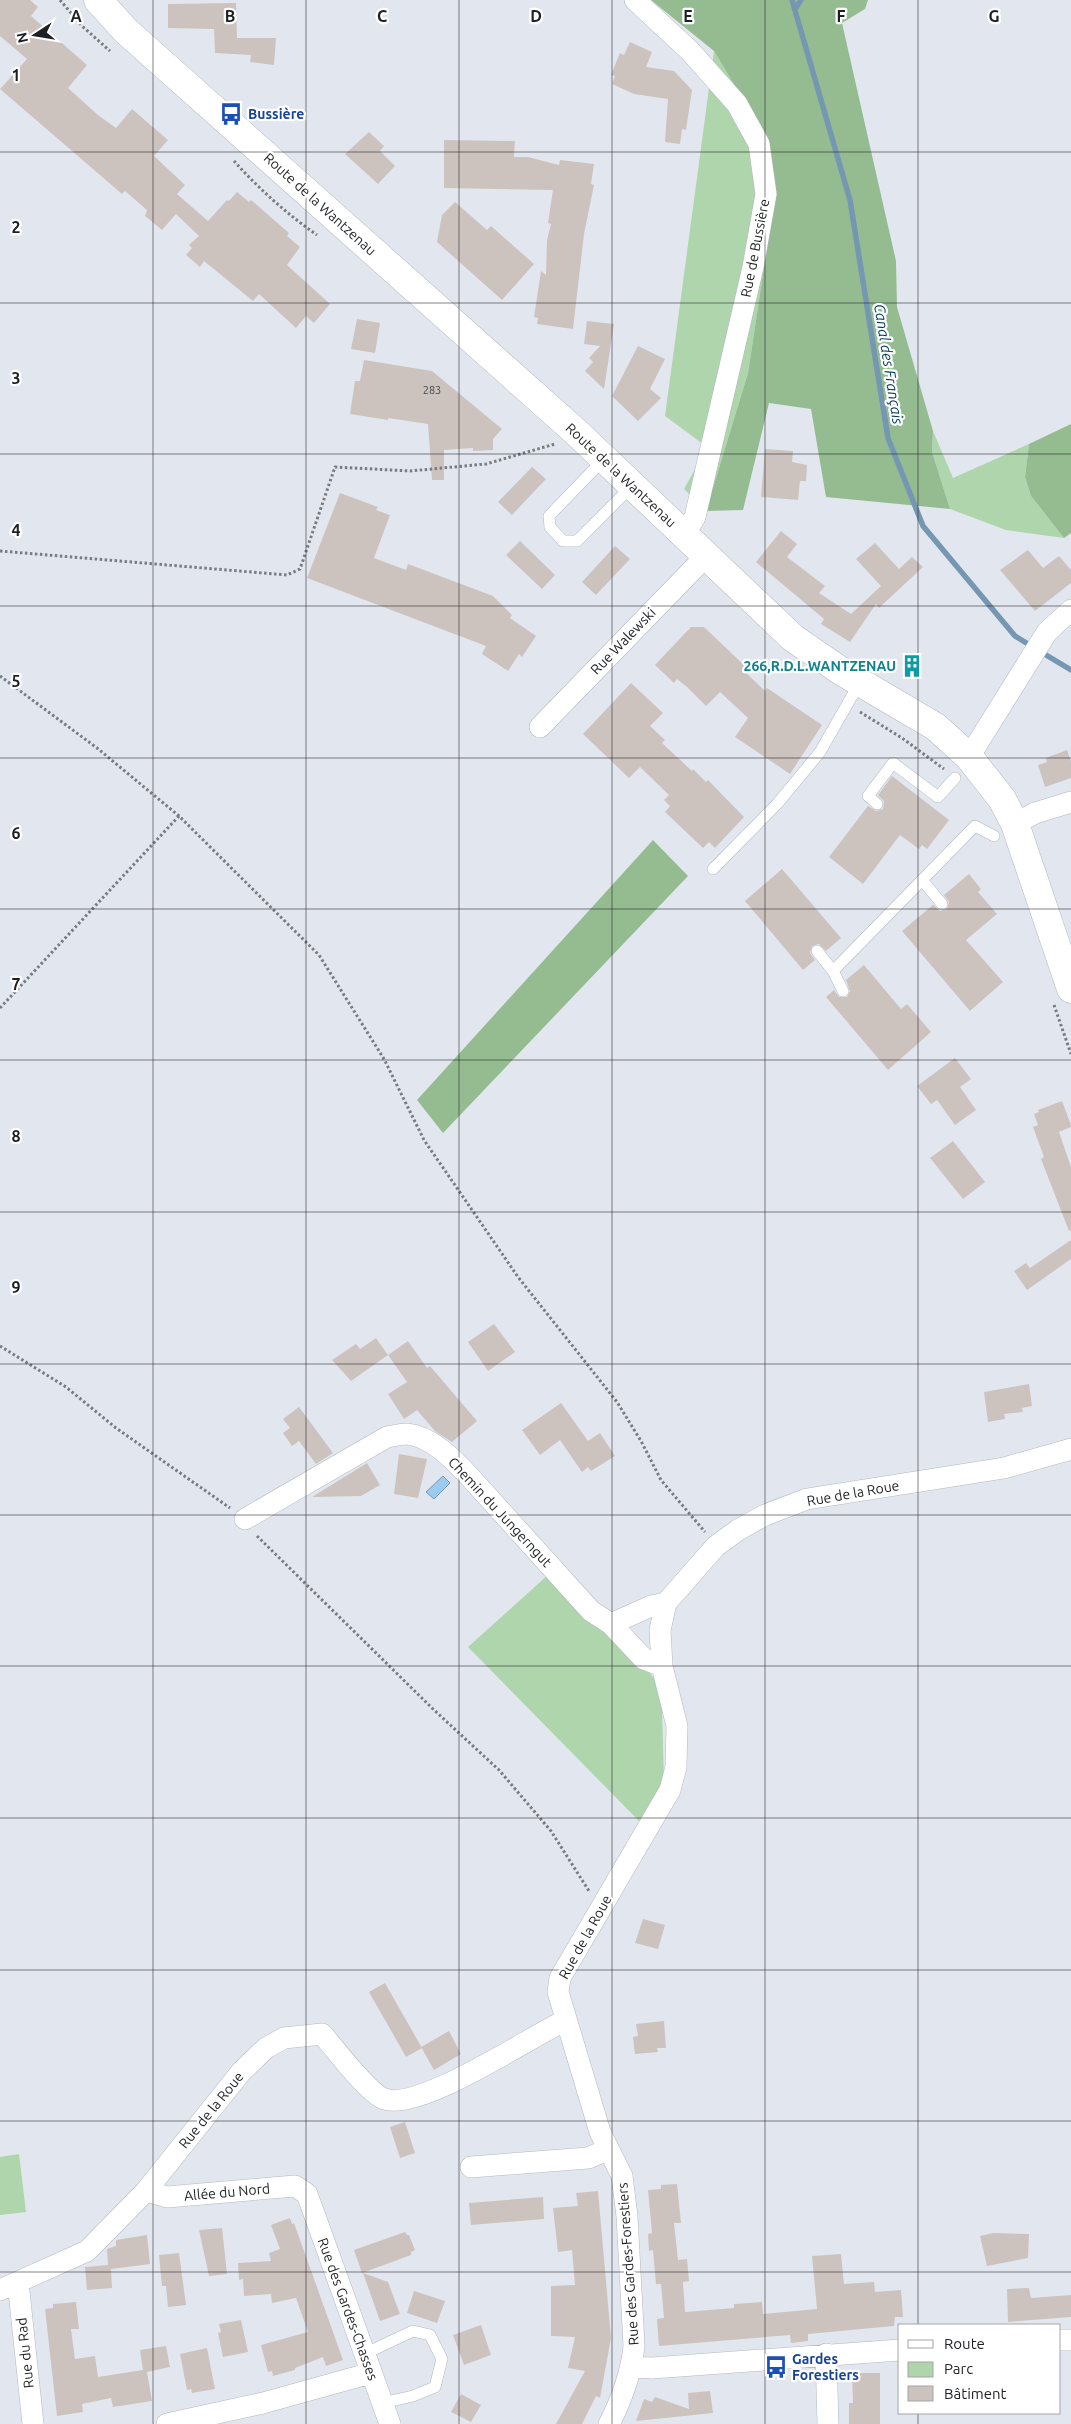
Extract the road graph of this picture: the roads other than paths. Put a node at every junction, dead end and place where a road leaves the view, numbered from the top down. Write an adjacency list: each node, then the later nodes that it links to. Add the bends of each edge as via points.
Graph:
1 (98, 0): 3 (main road, Route de la Wantzenau, via 126,31)
2 (635, 0): 5 (street, Rue de Bussière, via 690,51 737,104 759,144 766,194 753,266 695,517)
3 (604, 458): 4 (main road, Route de la Wantzenau); 4 (lane, via 550,516 550,527 563,541 577,541)
4 (633, 485): 5 (main road, Route de la Wantzenau)
5 (684, 535): 6 (main road, Route de la Wantzenau)
6 (706, 556): 8 (main road, Route de la Wantzenau, via 793,638); 9 (street, Rue Walewski)
7 (1071, 610): 10 (street, via 1047,632)
8 (860, 682): 10 (main road, Route de la Wantzenau, via 936,727); 14 (lane, via 820,752 778,803)
9 (540, 726)
10 (962, 768): 12 (lane, via 938,797 893,763 868,796); 13 (main road, Route de la Wantzenau, via 1002,799)
11 (1071, 802): 13 (street, via 1035,813)
12 (877, 804)
13 (1005, 830): 15 (lane, via 975,826); 19 (main road, Route de la Wantzenau)
14 (713, 869)
15 (923, 882): 16 (lane); 18 (lane)
16 (942, 904)
17 (817, 951): 18 (lane)
18 (833, 971): 20 (lane)
19 (1071, 989)
20 (843, 991)
21 (1071, 1449): 23 (street, Rue de la Roue, via 1004,1468 807,1499 765,1515 716,1546)
22 (245, 1519): 24 (street, Chemin du Jungerngut, via 387,1437 406,1434 425,1440 448,1455 591,1611)
23 (666, 1603): 24 (street, via 651,1606); 25 (street, Rue de la Roue, via 660,1630)
24 (611, 1624): 25 (street, Chemin du Jungerngut, via 644,1659)
25 (662, 1666): 26 (street, Rue de la Roue, via 677,1726 676,1767 670,1790 560,1978 558,1992)
26 (566, 2020): 27 (street, Rue des Gardes-Forestiers); 29 (street, Rue de la Roue, via 539,2032 457,2080 400,2102 381,2098 322,2034 284,2038 266,2048 242,2072)
27 (607, 2150): 28 (street, via 588,2158); 35 (street, Rue des Gardes-Forestiers, via 622,2176 627,2216 634,2346)
28 (471, 2167)
29 (146, 2191): 30 (street, Allée du Nord, via 167,2197 295,2186); 31 (street, Rue de la Roue, via 87,2251)
30 (307, 2194): 34 (street, Rue des Gardes-Chasses)
31 (9, 2286): 37 (street, Rue du Rad)
32 (898, 2350): 33 (street)
33 (826, 2354): 35 (street, via 652,2368); 41 (street)
34 (368, 2364): 36 (street, Rue des Gardes-Chasses); 36 (lane, via 413,2331 430,2335 442,2359 434,2387); 38 (street, via 263,2403)
35 (632, 2366): 40 (street, Rue des Gardes-Forestiers, via 623,2398)
36 (382, 2403): 39 (street, Rue des Gardes-Chasses)
37 (33, 2424)
38 (167, 2424)
39 (390, 2424)
40 (609, 2424)
41 (828, 2424)

